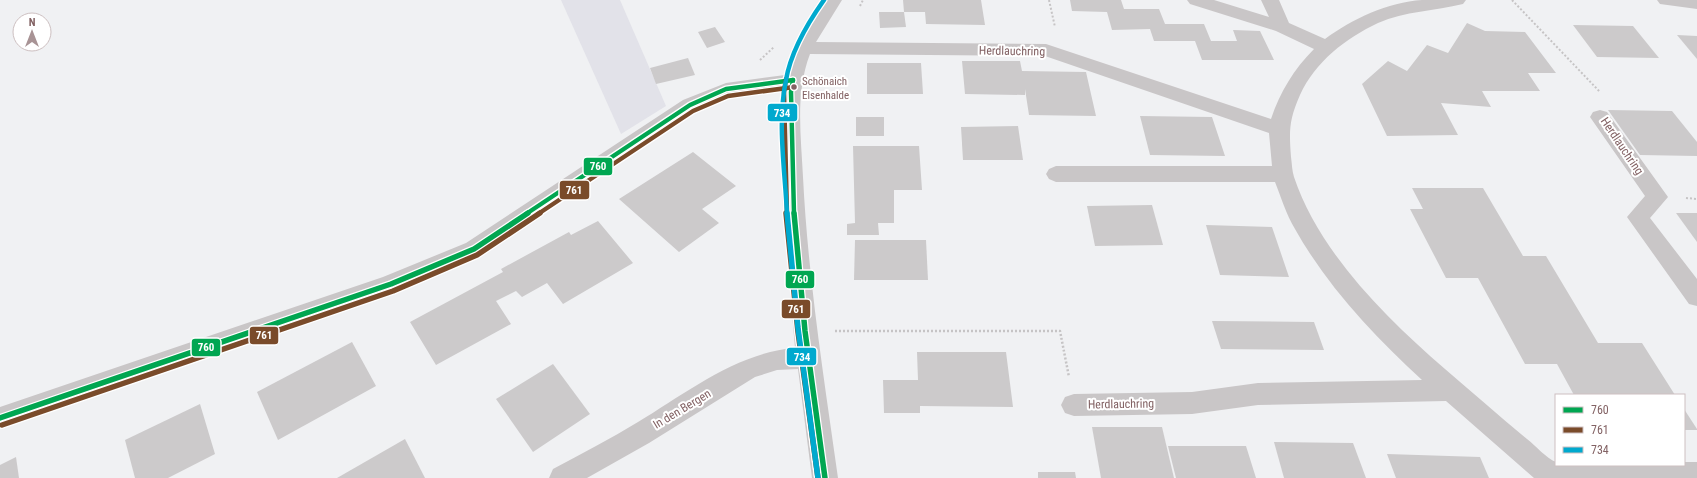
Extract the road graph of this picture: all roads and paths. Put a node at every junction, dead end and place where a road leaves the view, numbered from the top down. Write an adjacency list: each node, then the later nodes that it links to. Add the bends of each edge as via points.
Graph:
1 (833, 0): 11 (street, via 823,12)
2 (1196, 0): 8 (street)
3 (1270, 0): 8 (street)
4 (1457, 0): 10 (street, via 1386,14 1353,29)
5 (1512, 0): 14 (path, Herdlauchring, via 1602,94)
6 (1666, 0): 7 (street)
7 (1697, 4)
8 (1282, 27): 10 (street)
9 (776, 44): 13 (path)
10 (1326, 47): 15 (street, via 1299,77 1287,100)
11 (804, 48): 12 (street); 15 (street, Herdlauchring, via 1046,50)
12 (793, 80): 13 (street); 19 (street, via 793,207)
13 (726, 89): 23 (street, via 690,105 638,138 474,249 391,284)
14 (1600, 117): 18 (street, Herdlauchring, via 1657,197 1638,217)
15 (1279, 129): 17 (street, via 1279,160)
16 (1056, 174): 17 (street)
17 (1282, 174): 21 (street, via 1290,200 1307,233 1333,270)
18 (1697, 298)
19 (805, 331): 20 (street); 22 (path, Herdlauchring, via 1060,331)
20 (808, 358): 26 (street, In den Bergen, via 777,360 748,369 640,435); 27 (street)
21 (1449, 390): 22 (street, Herdlauchring, via 1258,394 1192,403); 25 (street)
22 (1074, 405)
23 (0, 418)
24 (1697, 474): 25 (street)
25 (1552, 476)
26 (562, 478)
27 (825, 478)

